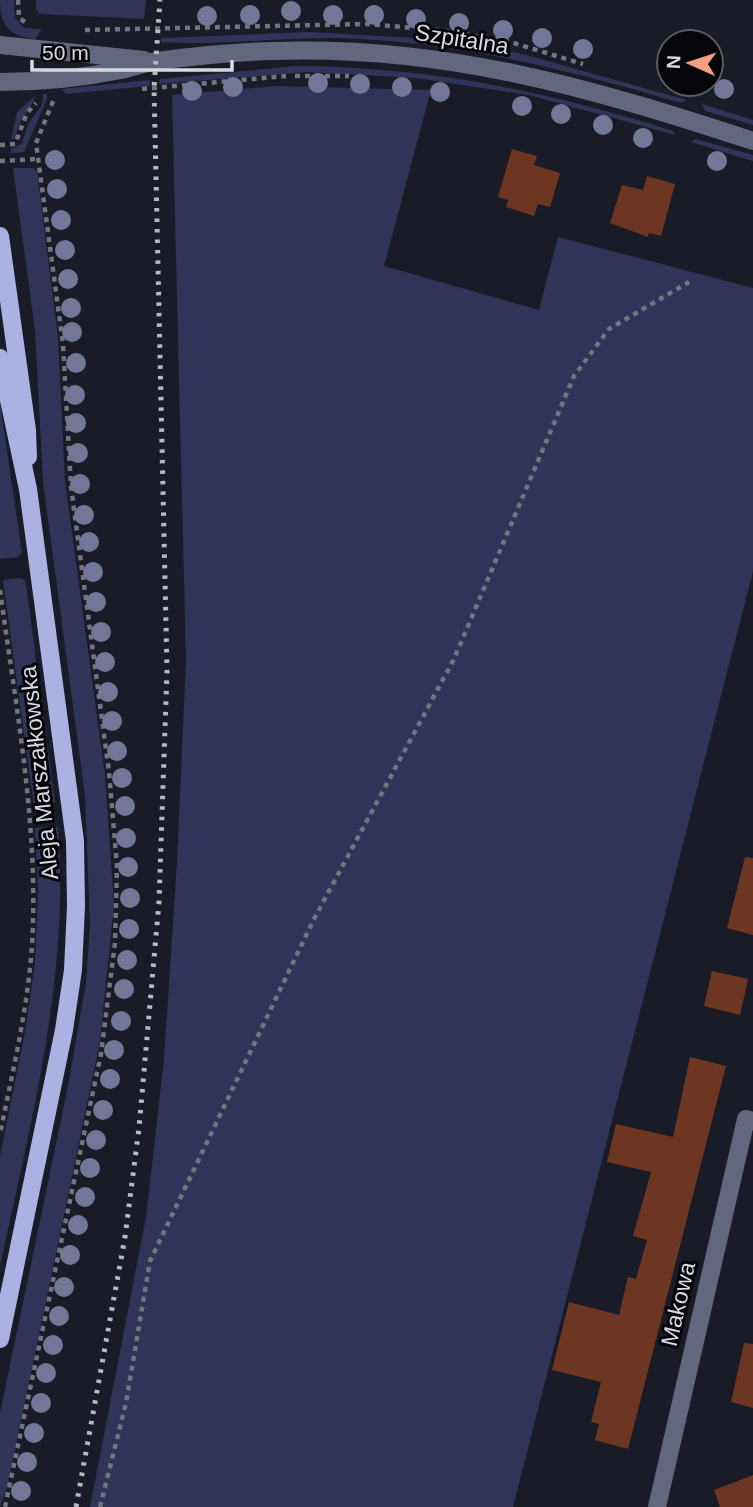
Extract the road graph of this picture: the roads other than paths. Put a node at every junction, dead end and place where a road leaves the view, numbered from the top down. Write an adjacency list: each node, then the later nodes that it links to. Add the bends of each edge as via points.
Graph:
1 (0, 46): 2 (street, Szpitalna)
2 (154, 61): 3 (street, Szpitalna, via 54,79); 4 (street, Szpitalna, via 272,51 379,51 500,68)
3 (0, 82)
4 (753, 141)
5 (0, 236): 7 (main road, Aleja Marszałkowska, via 27,430)
6 (0, 358): 7 (main road, Aleja Marszałkowska)
7 (28, 489): 9 (main road, Aleja Marszałkowska, via 73,828 76,906 64,1030)
8 (753, 1121): 10 (street, Makowa, via 746,1119)
9 (0, 1339)
10 (657, 1507)

